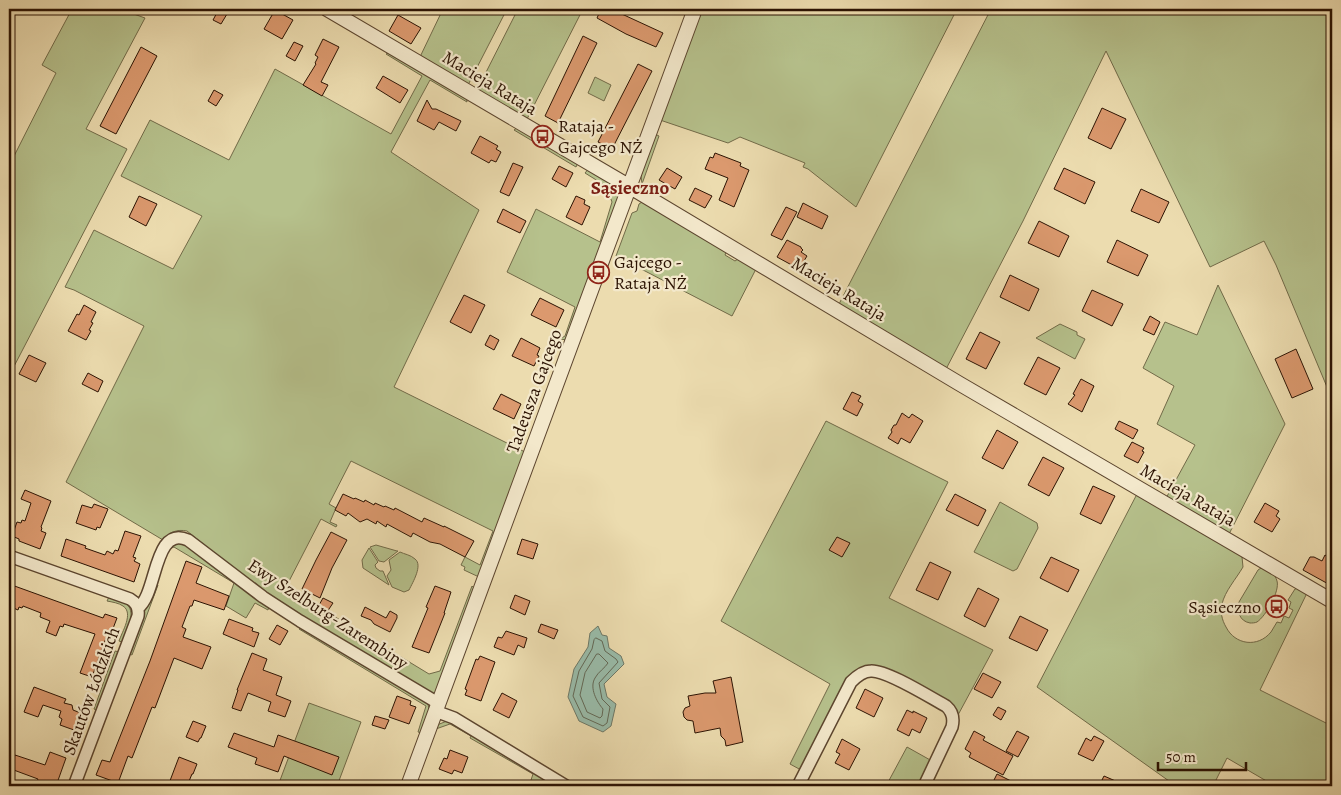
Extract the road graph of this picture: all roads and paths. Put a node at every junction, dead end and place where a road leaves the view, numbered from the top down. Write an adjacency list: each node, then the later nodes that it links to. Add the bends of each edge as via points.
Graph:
1 (327, 9): 3 (street, Macieja Rataja)
2 (695, 9): 3 (street, Tadeusza Gajcego)
3 (630, 187): 6 (street, Macieja Rataja); 8 (street, Tadeusza Gajcego)
4 (176, 537): 7 (street, Skautów Łódzkich, via 165,546 144,601); 8 (street, Ewy Szelburg-Zarembiny, via 188,540 263,597)
5 (9, 556): 7 (street, via 130,599)
6 (1332, 601)
7 (138, 608): 10 (street, Skautów Łódzkich, via 138,616)
8 (436, 707): 11 (street, Tadeusza Gajcego); 12 (street, Ewy Szelburg-Zarembiny)
9 (926, 782): 13 (street, via 952,728 952,712 895,678 872,671 862,673 851,682)
10 (74, 786)
11 (408, 786)
12 (566, 786)
13 (798, 786)

